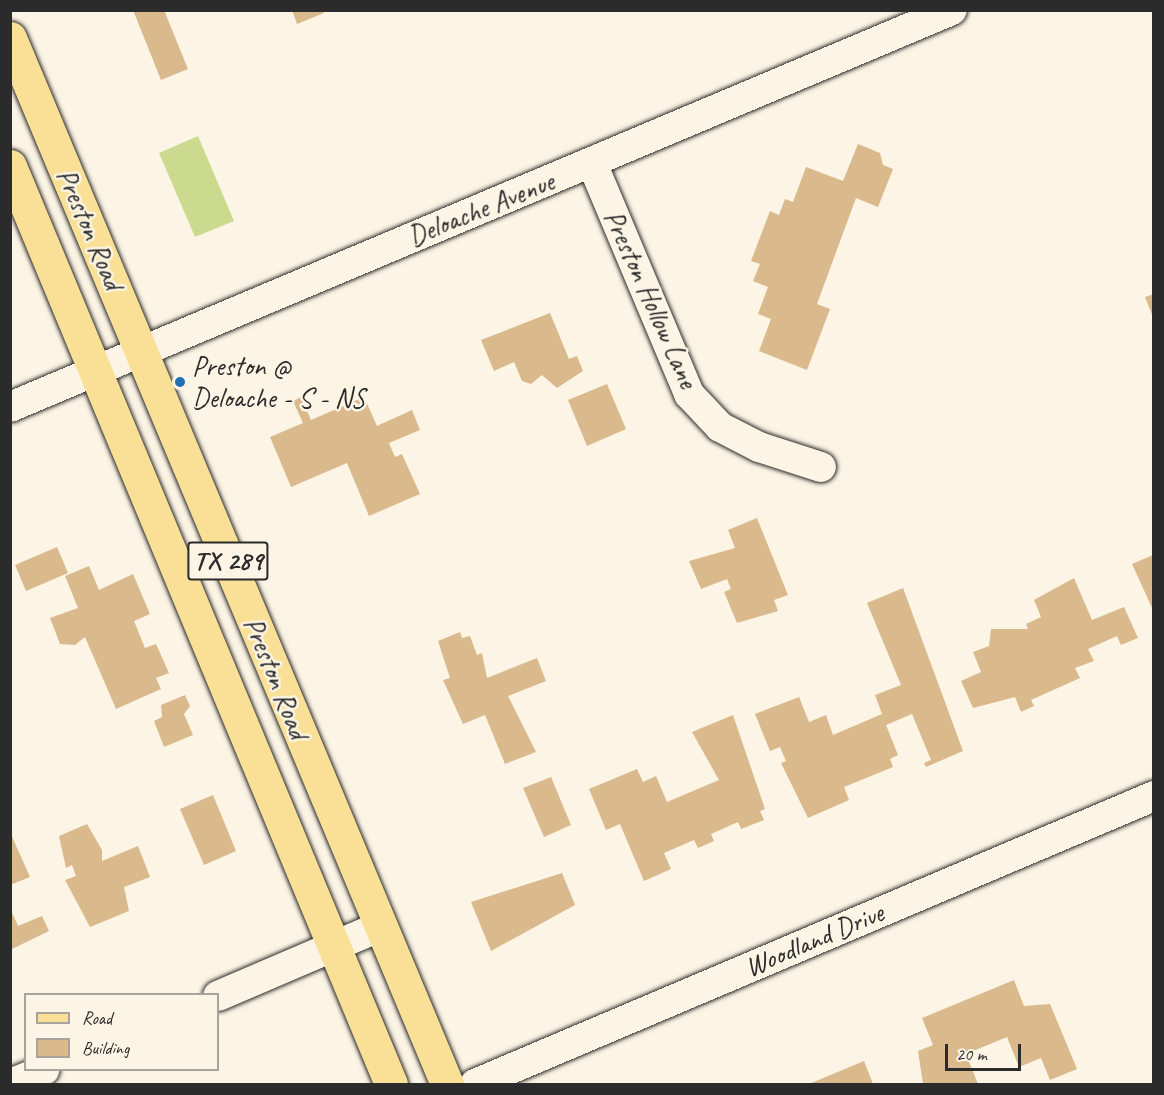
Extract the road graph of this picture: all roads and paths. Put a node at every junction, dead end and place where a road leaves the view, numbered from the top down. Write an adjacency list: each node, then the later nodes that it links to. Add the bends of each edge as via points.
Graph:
1 (952, 10): 3 (street, Deloache Avenue)
2 (10, 38): 5 (main road, Preston Road / TX 289)
3 (592, 163): 5 (street, Deloache Avenue); 8 (street, Preston Hollow Lane, via 689,393 720,427 759,447)
4 (10, 166): 6 (main road, Preston Road / TX 289)
5 (141, 350): 6 (street, Deloache Avenue); 10 (main road, Preston Road / TX 289)
6 (96, 371): 7 (street, Deloache Avenue); 11 (main road, Preston Road / TX 289)
7 (10, 407)
8 (821, 467)
9 (1154, 796): 17 (street, Woodland Drive)
10 (379, 927): 11 (street); 16 (main road, Preston Road / TX 289)
11 (334, 947): 12 (street); 15 (main road, Preston Road / TX 289)
12 (219, 996)
13 (42, 1071): 14 (street)
14 (10, 1084)
15 (391, 1084)
16 (447, 1084)
17 (476, 1084)

